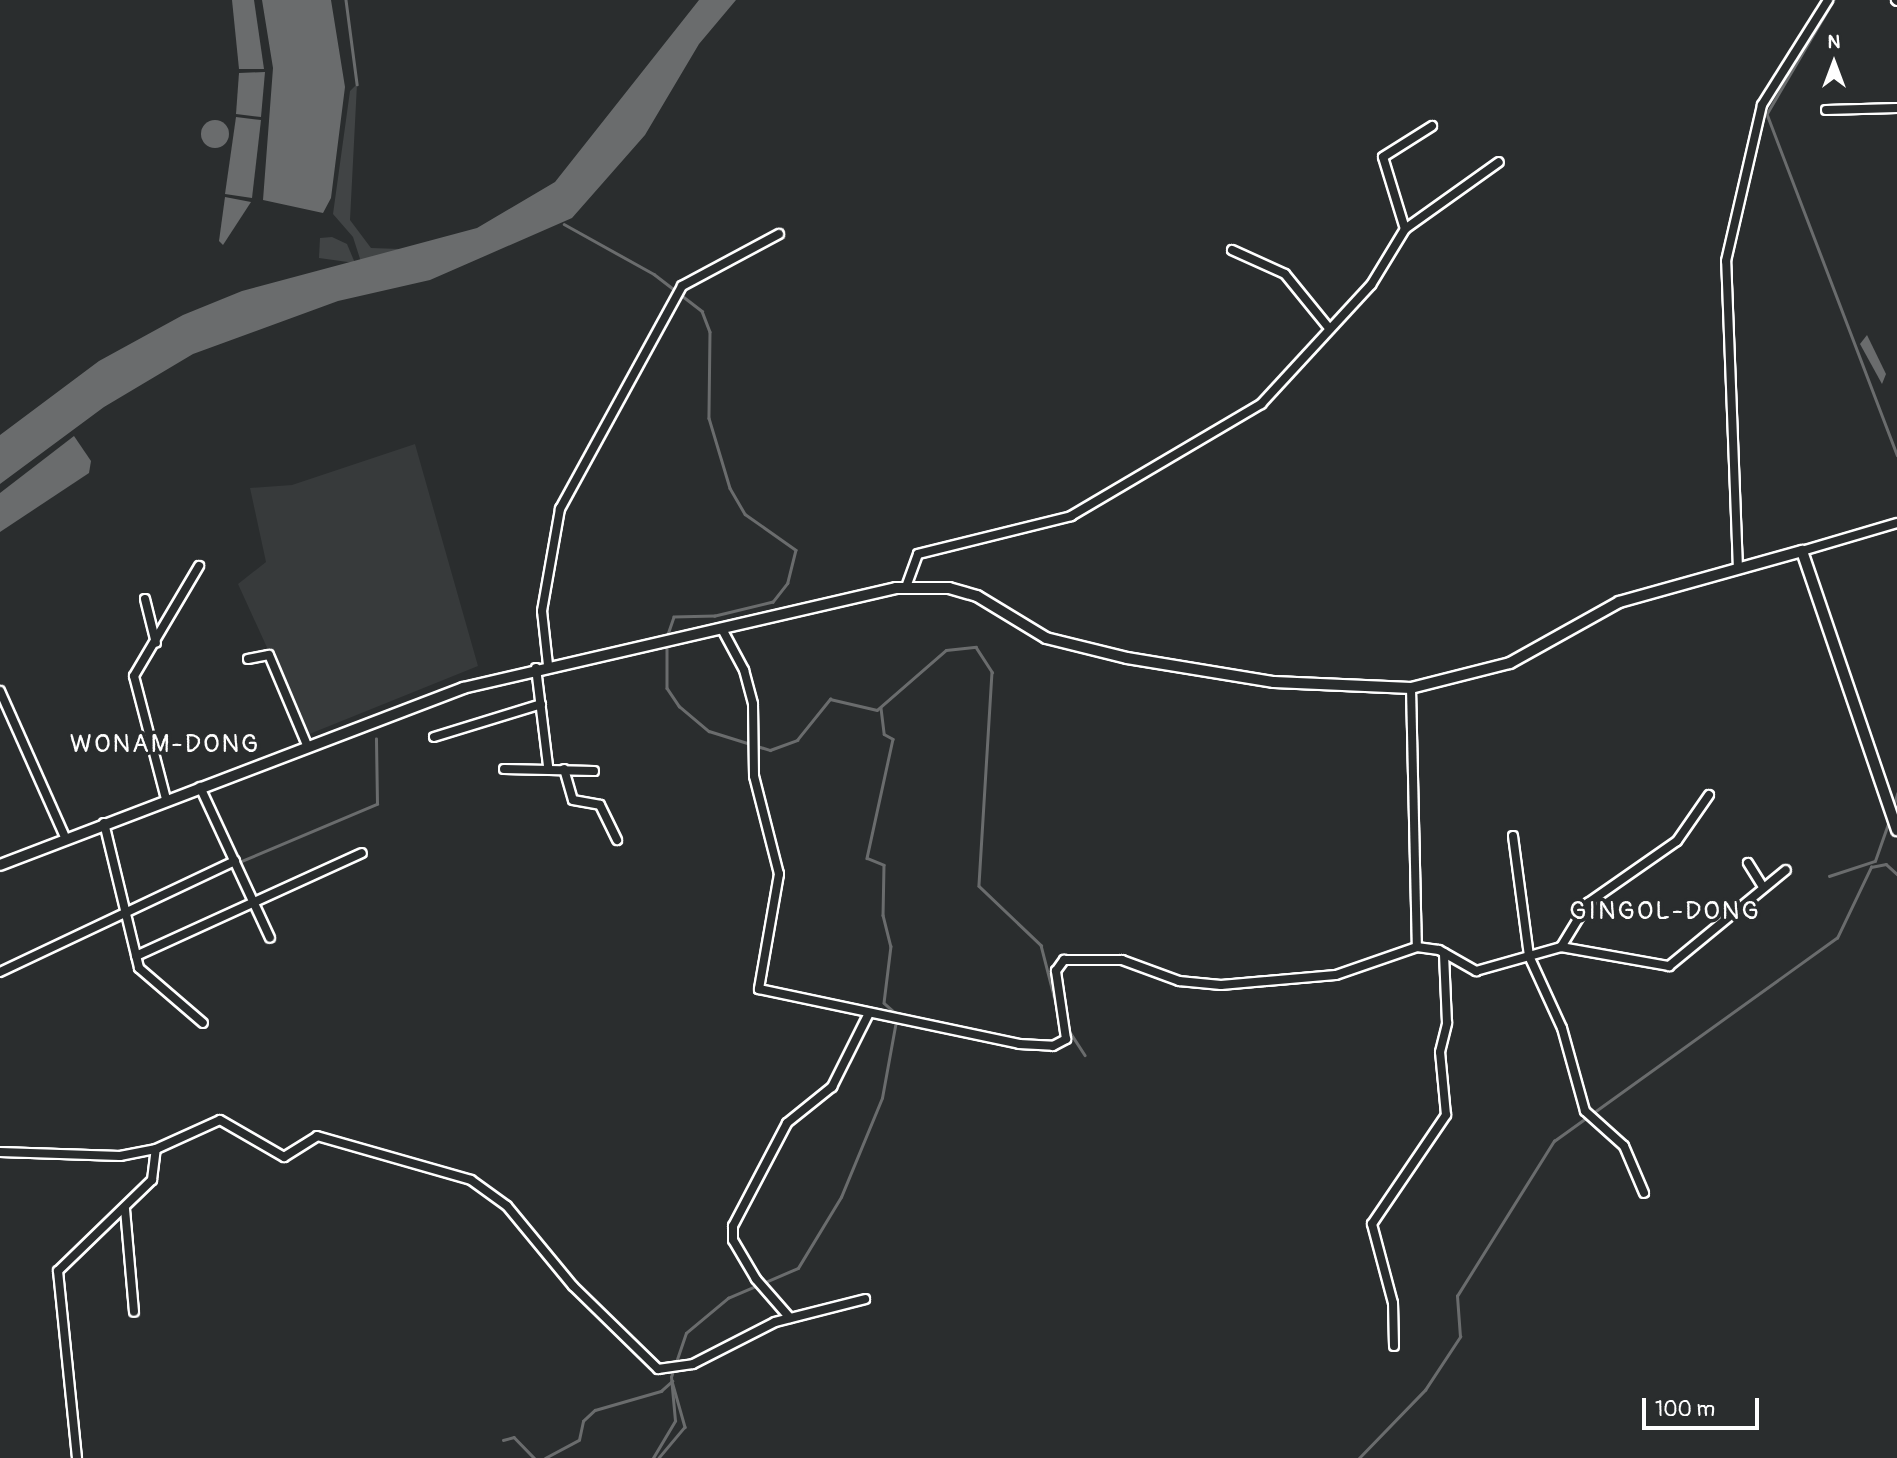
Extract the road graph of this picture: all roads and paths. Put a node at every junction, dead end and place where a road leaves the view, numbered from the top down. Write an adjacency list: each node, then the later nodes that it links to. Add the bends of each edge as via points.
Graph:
1 (1828, 0): 13 (street, via 1762,105 1726,261)
2 (1897, 108): 3 (street)
3 (1826, 110)
4 (1432, 126): 6 (street, via 1383,158)
5 (1499, 162): 6 (street)
6 (1405, 229): 9 (street, via 1371,285)
7 (779, 234): 19 (street, via 682,286 560,509 542,611)
8 (1231, 250): 9 (street, via 1285,274)
9 (1328, 327): 14 (street, via 1261,404 1179,456 1071,516 918,554)
10 (1897, 523): 11 (street)
11 (1802, 551): 13 (main road); 34 (main road)
12 (199, 566): 17 (street)
13 (1738, 569): 21 (main road, via 1619,602 1510,663)
14 (906, 587): 16 (main road); 21 (main road, via 977,596 1046,638 1127,658 1274,682)
15 (145, 599): 17 (street)
16 (722, 629): 19 (main road); 53 (street, via 744,670 753,704 754,776 779,874 759,989)
17 (156, 643): 32 (street, via 136,666 134,684)
18 (248, 659): 25 (street, via 269,655)
19 (548, 665): 20 (main road)
20 (536, 668): 23 (street); 25 (main road)
21 (1412, 688): 47 (street)
22 (0, 691): 36 (street)
23 (541, 704): 24 (street); 26 (street)
24 (434, 737)
25 (307, 745): 30 (main road)
26 (548, 766): 27 (street); 28 (street)
27 (504, 769)
28 (564, 769): 29 (street); 37 (street, via 573,800 600,806)
29 (594, 771)
30 (200, 787): 32 (main road); 39 (street)
31 (1709, 795): 48 (street, via 1677,841 1588,903)
32 (166, 799): 33 (main road)
33 (104, 823): 36 (main road); 45 (street)
34 (1897, 830)
35 (1513, 836): 51 (street)
36 (65, 837): 41 (main road)
37 (617, 840)
38 (362, 853): 44 (street)
39 (235, 861): 44 (street); 45 (street)
40 (1748, 863): 43 (street)
41 (0, 865)
42 (1786, 870): 43 (street)
43 (1763, 887): 48 (street, via 1669,966)
44 (254, 902): 46 (street); 50 (street)
45 (125, 910): 50 (street); 52 (street)
46 (270, 938)
47 (1417, 947): 49 (street); 53 (street, via 1336,975 1221,985 1180,981 1122,960 1064,960 1056,971 1066,1039 1053,1046)
48 (1561, 947): 51 (street)
49 (1444, 953): 51 (street, via 1476,971); 62 (street, via 1447,1023 1440,1052 1446,1115 1372,1224 1393,1303)
50 (136, 956): 54 (street, via 139,968)
51 (1529, 956): 57 (street, via 1562,1028 1585,1111 1624,1146)
52 (0, 972)
53 (868, 1015): 61 (street, via 832,1087 782,1131 733,1226 733,1240 756,1279)
54 (203, 1023)
55 (156, 1149): 56 (street, via 120,1156); 58 (street, via 152,1180); 61 (street, via 220,1120 284,1157 317,1136 481,1184 658,1369 693,1364)
56 (0, 1152)
57 (1644, 1194)
58 (125, 1209): 60 (street); 63 (street, via 58,1271)
59 (864, 1299): 61 (street)
60 (134, 1312)
61 (790, 1318)
62 (1394, 1346)
63 (77, 1458)

